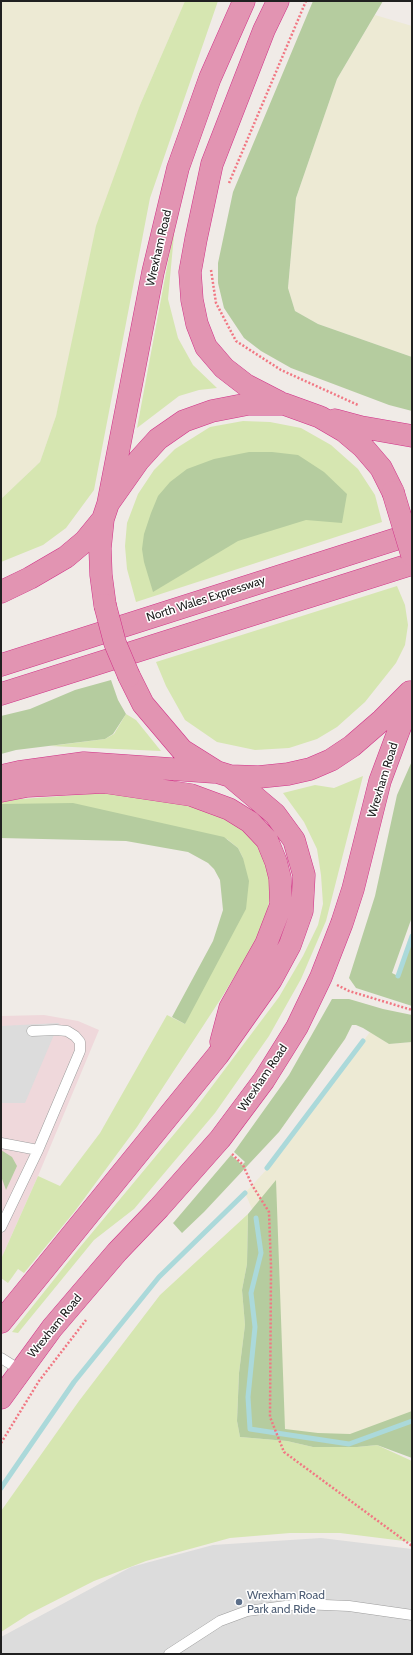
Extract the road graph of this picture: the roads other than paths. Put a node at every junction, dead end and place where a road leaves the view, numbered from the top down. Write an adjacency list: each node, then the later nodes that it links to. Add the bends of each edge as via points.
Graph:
1 (244, 1): 6 (highway, Wrexham Road, via 210,78 178,168 153,272)
2 (278, 1): 3 (highway, via 264,30 212,164 190,272 197,324 206,347 224,368 246,385)
3 (284, 404): 4 (highway); 6 (highway, via 248,404 212,411 184,421 158,439 138,460)
4 (320, 417): 5 (highway); 8 (highway, bridge, via 344,431 381,468 393,492)
5 (412, 436)
6 (105, 512): 10 (highway, via 85,541 66,557); 15 (highway, Wrexham Road, bridge, via 100,548 105,605 129,676 143,704 182,750)
7 (412, 534): 11 (highway, North Wales Expressway)
8 (412, 555)
9 (412, 564): 13 (highway)
10 (1, 592)
11 (1, 665)
12 (412, 690): 15 (highway, via 352,746 331,760 310,769 288,774 259,777)
13 (1, 694)
14 (412, 695): 25 (highway, Wrexham Road, via 380,781 353,889 342,922 321,977 297,1027 268,1074 229,1127 117,1252)
15 (224, 774): 16 (highway, via 84,763); 19 (highway, via 275,814 294,840 304,875 302,911 290,945 271,980)
16 (1, 776)
17 (1, 791): 19 (highway, via 27,786 104,782 191,795 228,809 250,822 267,840 280,878 281,905 266,944 230,1008)
18 (32, 1031): 21 (lane, via 67,1031 80,1042 80,1051)
19 (218, 1055): 23 (highway)
20 (1, 1144): 21 (lane)
21 (38, 1150): 22 (lane)
22 (1, 1227)
23 (1, 1322)
24 (1, 1358): 25 (lane)
25 (20, 1370): 26 (highway, Wrexham Road)
26 (1, 1398)
27 (412, 1615): 28 (lane, via 349,1606 301,1604 247,1611 220,1621)
28 (169, 1654)

